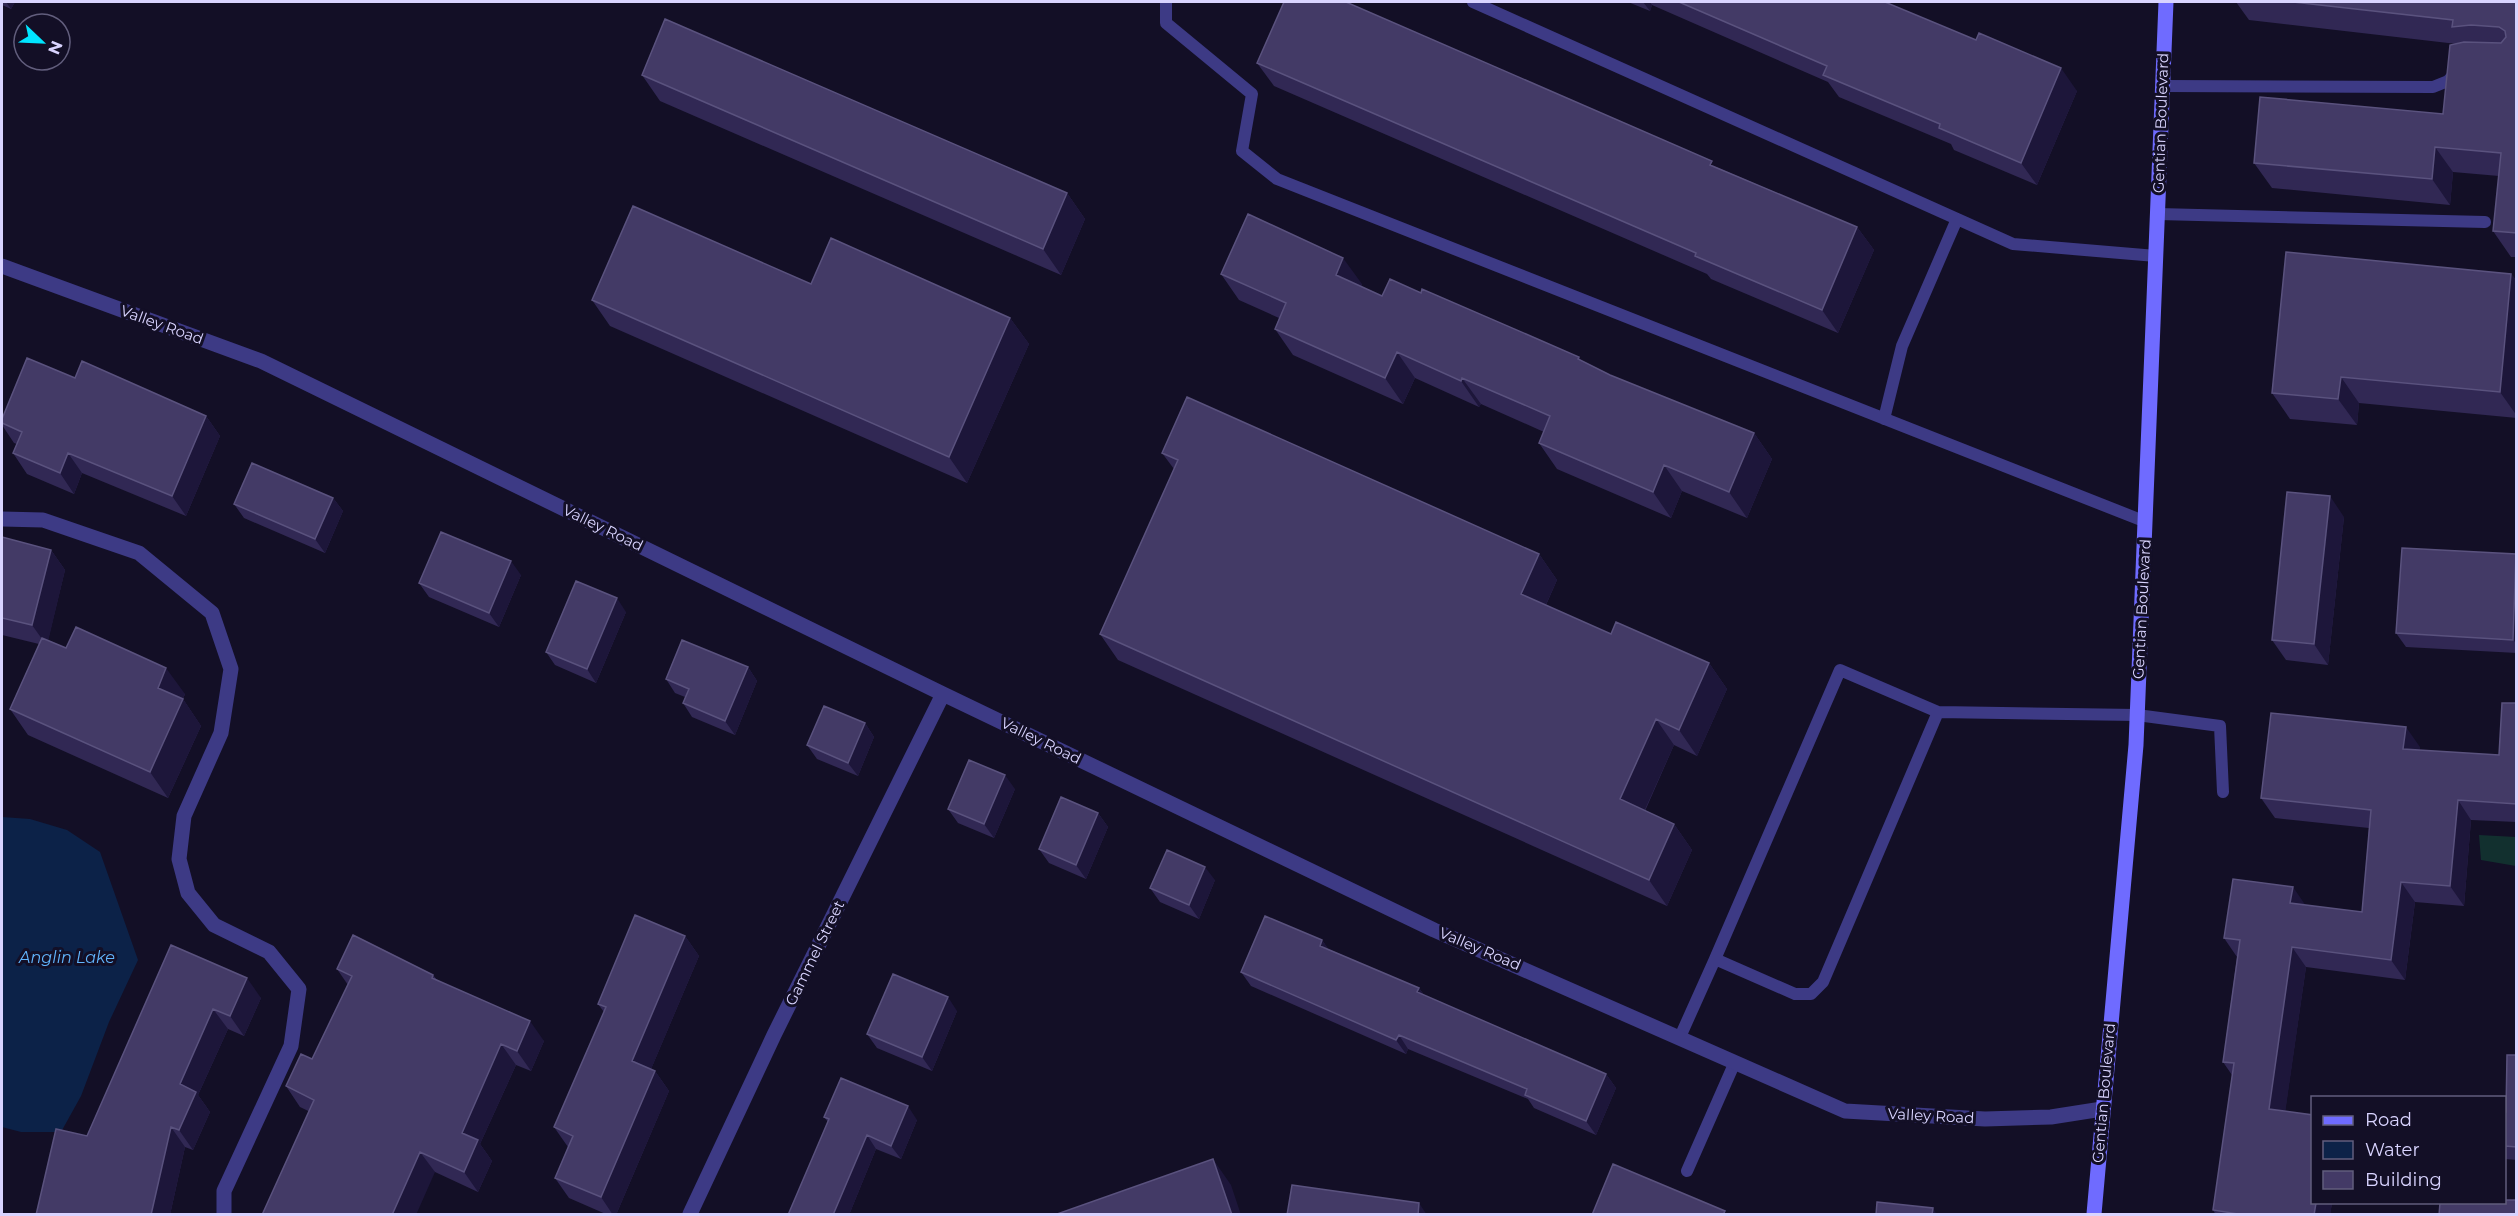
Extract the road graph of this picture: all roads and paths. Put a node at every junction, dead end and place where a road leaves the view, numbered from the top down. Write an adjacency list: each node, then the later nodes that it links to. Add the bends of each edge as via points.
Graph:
1 (1166, 2): 11 (lane, via 1166,22 1251,94 1242,151 1277,179)
2 (1473, 2): 7 (lane)
3 (2166, 2): 5 (main road, Gentian Boulevard)
4 (2464, 63): 5 (lane, via 2448,81 2433,87)
5 (2163, 86): 6 (main road, Gentian Boulevard)
6 (2158, 214): 8 (lane); 9 (main road, Gentian Boulevard)
7 (1957, 219): 9 (lane, via 2013,244); 11 (lane, via 1902,346)
8 (2485, 222)
9 (2156, 256): 13 (main road, Gentian Boulevard)
10 (2, 266): 14 (street, Valley Road, via 261,361)
11 (1884, 419): 13 (lane)
12 (2, 519): 23 (street, via 43,520 139,553 212,613 231,669 221,733 184,816 179,859 188,893 214,925 269,952 299,989 291,1046 224,1191)
13 (2146, 522): 16 (main road, Gentian Boulevard)
14 (943, 694): 19 (street, Valley Road, via 1434,930); 24 (street, Gammel Street, via 774,1035)
15 (1938, 712): 16 (lane); 18 (lane, via 1823,982 1811,994 1795,994); 18 (lane, via 1840,670)
16 (2137, 715): 17 (lane, via 2220,726); 21 (main road, Gentian Boulevard)
17 (2223, 792)
18 (1714, 959): 19 (lane)
19 (1680, 1037): 20 (street, Valley Road)
20 (1735, 1062): 21 (street, Valley Road, via 1845,1111 1985,1119 2051,1117); 22 (lane)
21 (2102, 1110): 25 (main road, Gentian Boulevard)
22 (1688, 1171)
23 (224, 1215)
24 (690, 1215)
25 (2094, 1215)

